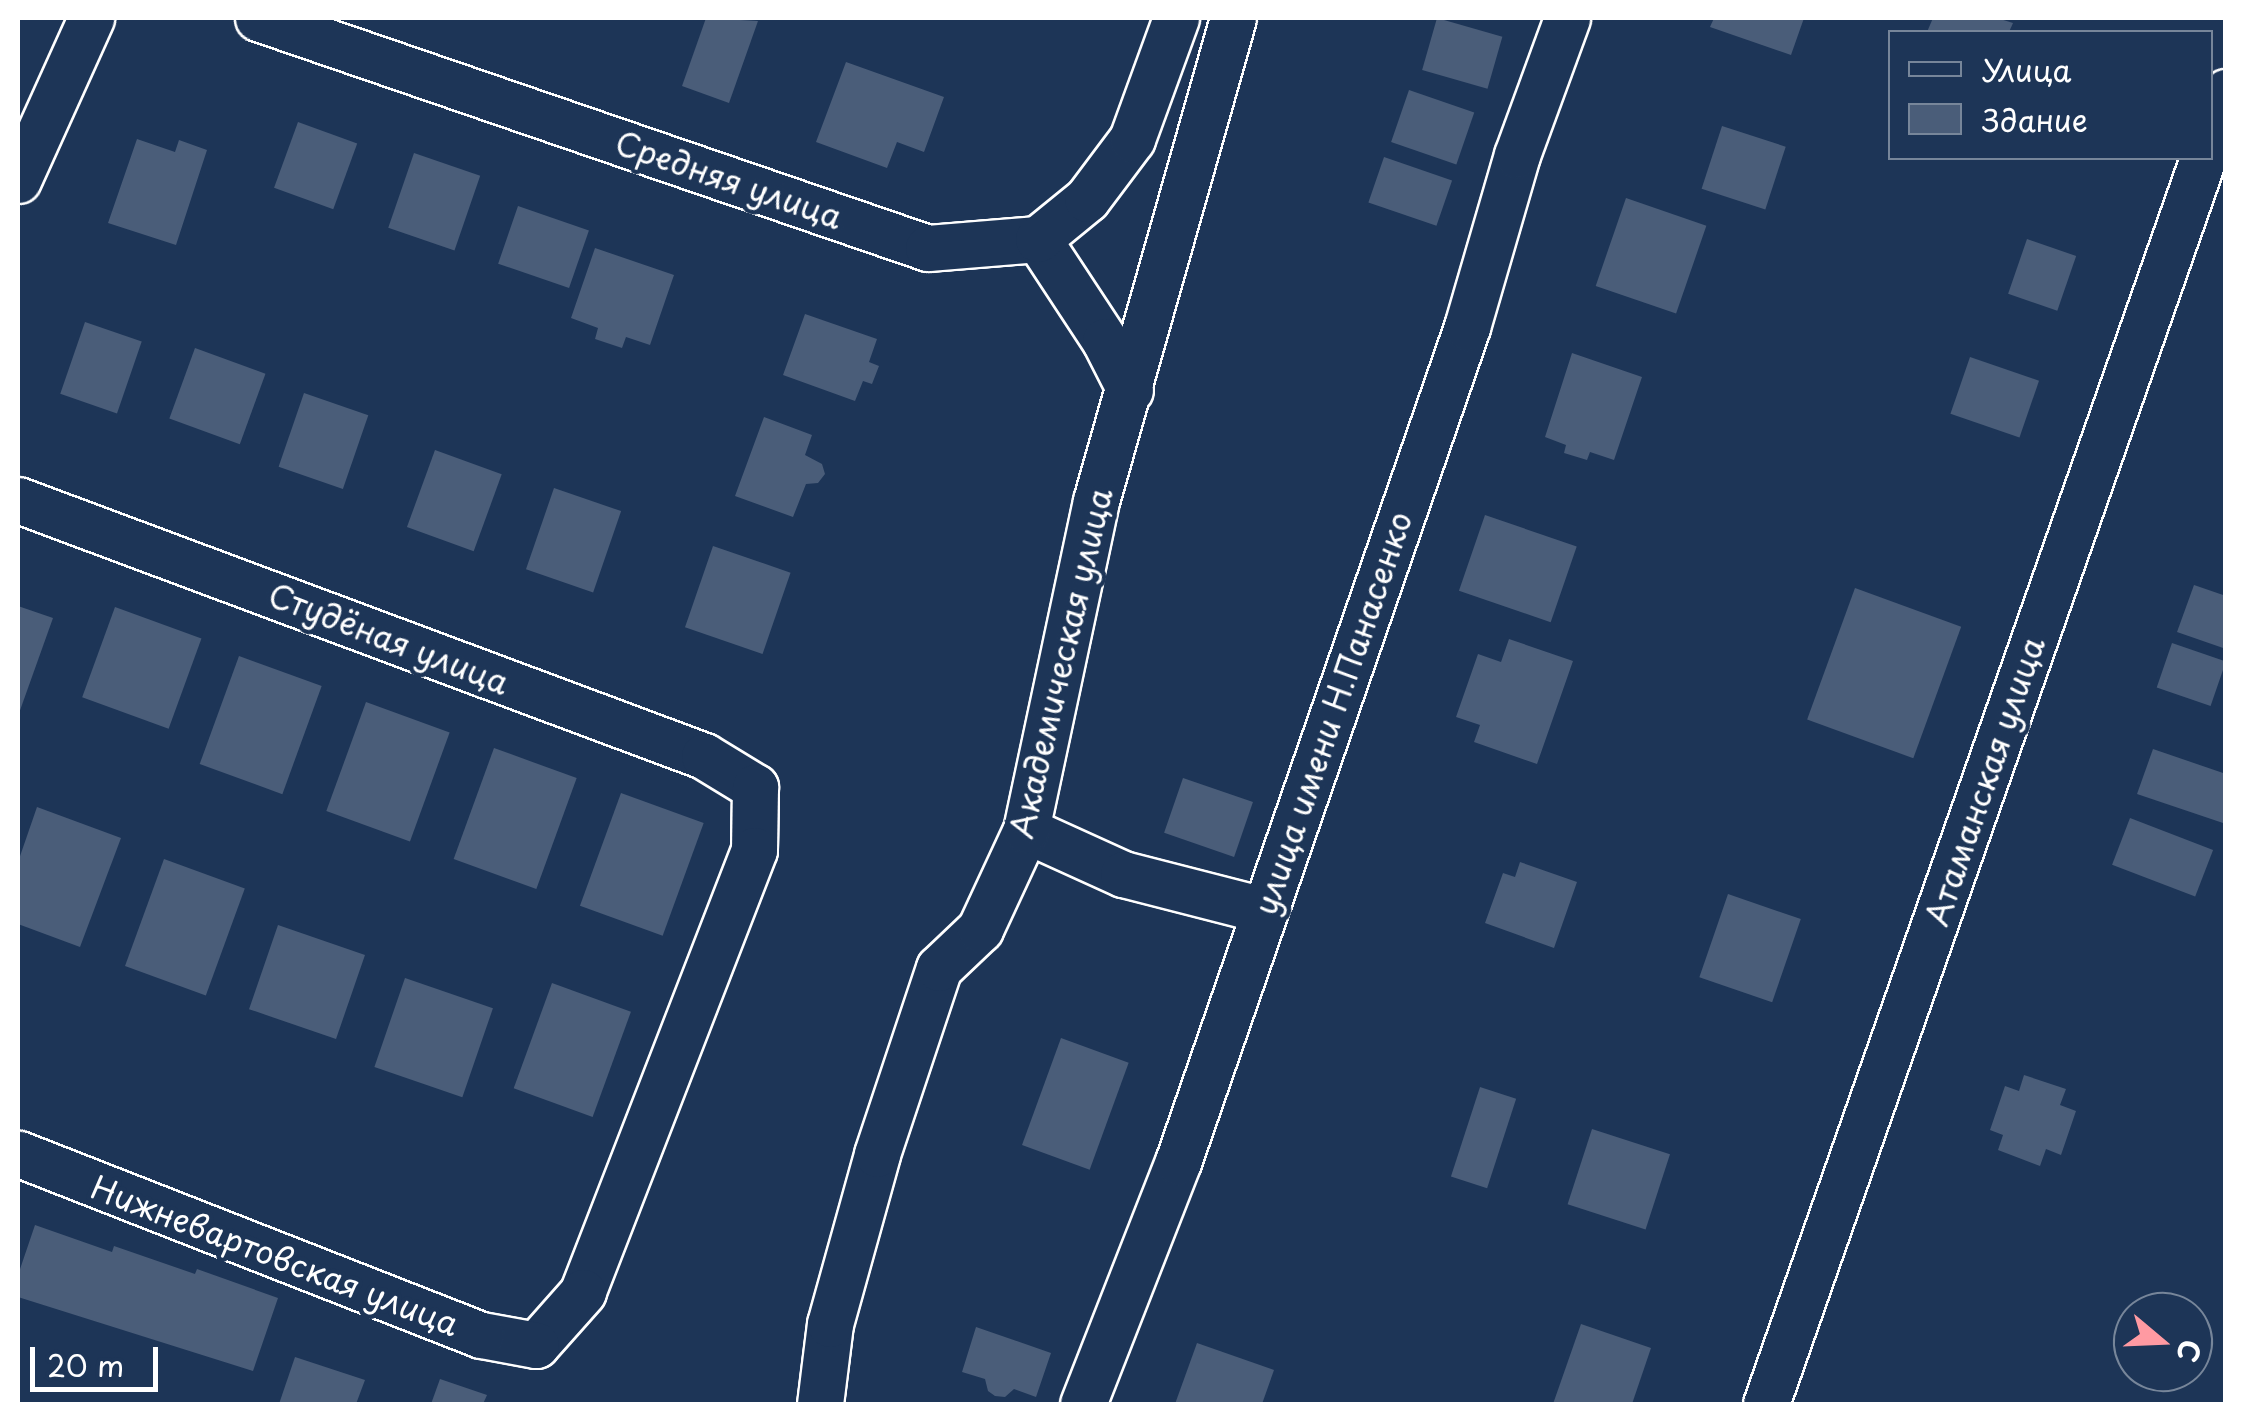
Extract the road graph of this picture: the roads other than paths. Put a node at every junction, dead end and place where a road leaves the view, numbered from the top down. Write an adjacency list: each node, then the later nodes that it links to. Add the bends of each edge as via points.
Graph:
1 (91, 18): 9 (street)
2 (258, 18): 10 (street, Средняя улица, via 928,248)
3 (1176, 18): 10 (street, via 1132,139 1087,199)
4 (1233, 18): 11 (street, Академическая улица)
5 (1568, 18): 14 (street, улица имени Н.Панасенко)
6 (2226, 92): 7 (street)
7 (2213, 127)
8 (2202, 160): 19 (street, Атаманская улица)
9 (18, 180)
10 (1038, 239): 11 (street)
11 (1130, 390): 13 (street, Академическая улица, via 1092,519)
12 (18, 500): 16 (street, Студёная улица, via 704,756 756,787 754,850 583,1292)
13 (1026, 830): 14 (street, via 1123,874); 17 (street, Академическая улица, via 980,929 939,968 830,1324)
14 (1264, 910): 18 (street, улица имени Н.Панасенко, via 1178,1162)
15 (18, 1154): 16 (street, Нижневартовская улица, via 480,1335)
16 (536, 1345)
17 (820, 1404)
18 (1083, 1404)
19 (1766, 1404)

